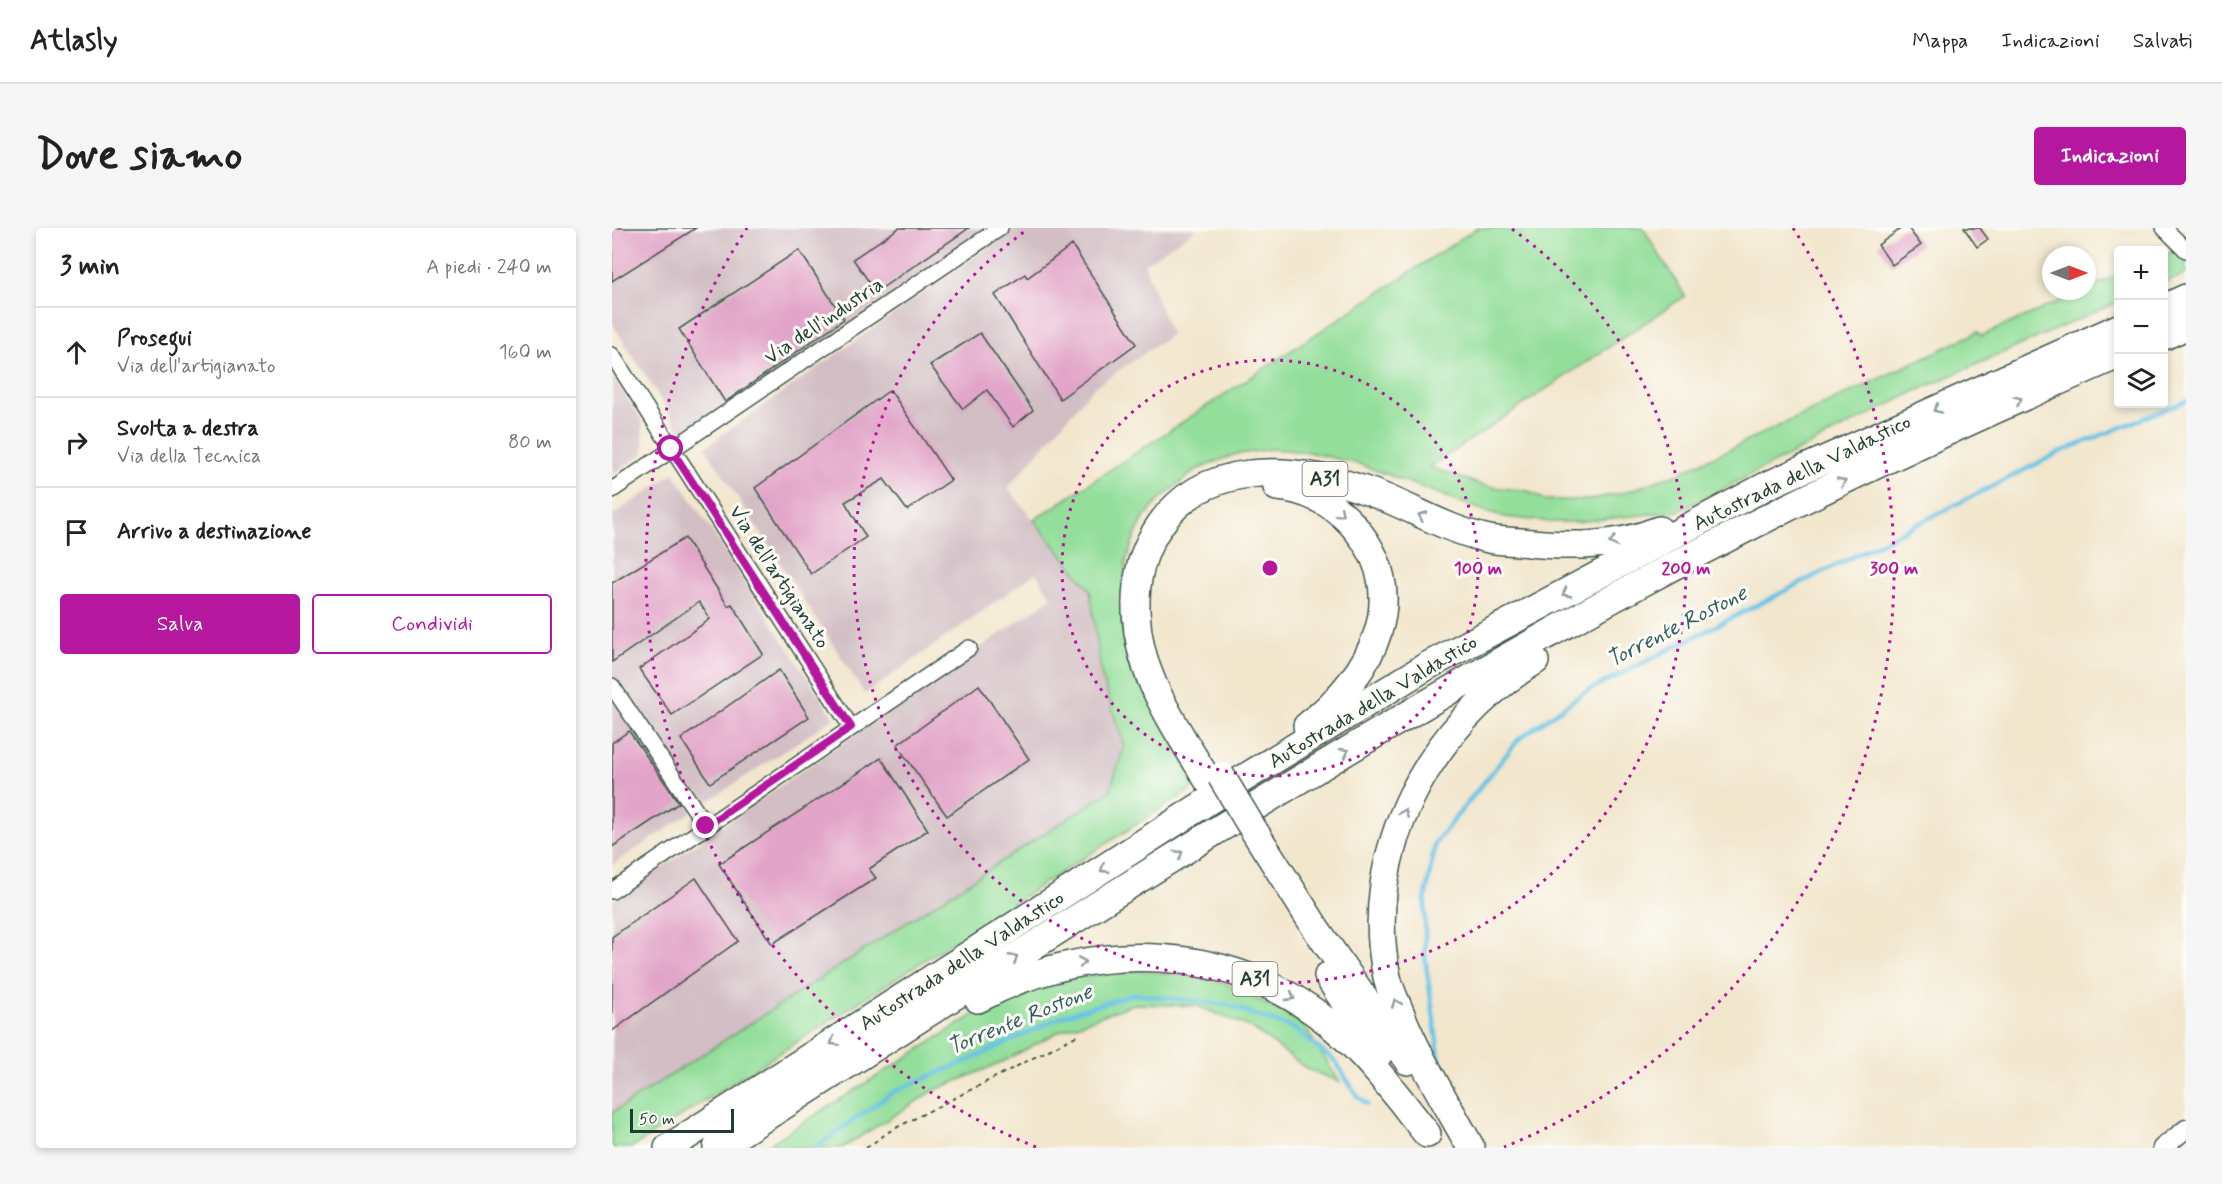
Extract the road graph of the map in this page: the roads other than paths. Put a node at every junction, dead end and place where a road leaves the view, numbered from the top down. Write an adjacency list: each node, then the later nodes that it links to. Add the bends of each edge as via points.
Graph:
1 (1000, 228): 11 (street, Via dell'industria)
2 (2164, 228): 3 (street)
3 (2186, 250)
4 (2186, 298): 5 (highway)
5 (2168, 306)
6 (2186, 326): 8 (highway)
7 (2114, 330): 12 (highway, Autostrada della Valdastico, one-way to 12)
8 (2168, 334)
9 (612, 355): 11 (street, Via dell'artigianato)
10 (2114, 357): 14 (highway, Autostrada della Valdastico, one-way to 10)
11 (671, 449): 13 (street, Via dell'industria); 17 (street, Via dell'artigianato)
12 (1766, 486): 18 (highway, Autostrada della Valdastico, one-way to 18); 18 (highway, A31, one-way to 18, via 1644,536 1601,545 1488,539 1432,520 1371,492 1291,473 1225,478 1197,490 1169,514 1144,554 1136,581 1136,613 1152,683)
13 (612, 489)
14 (1789, 507): 25 (highway, Autostrada della Valdastico, one-way to 14, via 1170,859 1355,746 1604,603); 27 (highway, A31, one-way to 14, via 1403,1020 1387,979 1381,932 1384,892 1399,828 1414,788 1455,730 1512,675)
15 (969, 648): 17 (street)
16 (612, 686): 19 (street)
17 (851, 727): 19 (street)
18 (1224, 780): 18 (highway, A31, one-way to 18, via 1171,693 1155,656 1148,620 1153,568 1181,520 1211,497 1226,490 1254,486 1301,491 1344,516 1366,543 1382,587 1378,632 1367,660 1317,718); 20 (highway, A31, bridge); 24 (highway, Autostrada della Valdastico, one-way to 24)
19 (706, 826): 21 (street)
20 (1247, 832): 23 (highway, A31); 27 (highway, A31)
21 (612, 891)
22 (2186, 1129): 28 (street)
23 (1431, 1141): 26 (highway, A31, one-way to 23, via 987,994 1050,969 1125,957 1207,964 1287,994 1339,1031)
24 (668, 1148)
25 (717, 1148)
26 (740, 1148)
27 (1470, 1148)
28 (2162, 1148)

